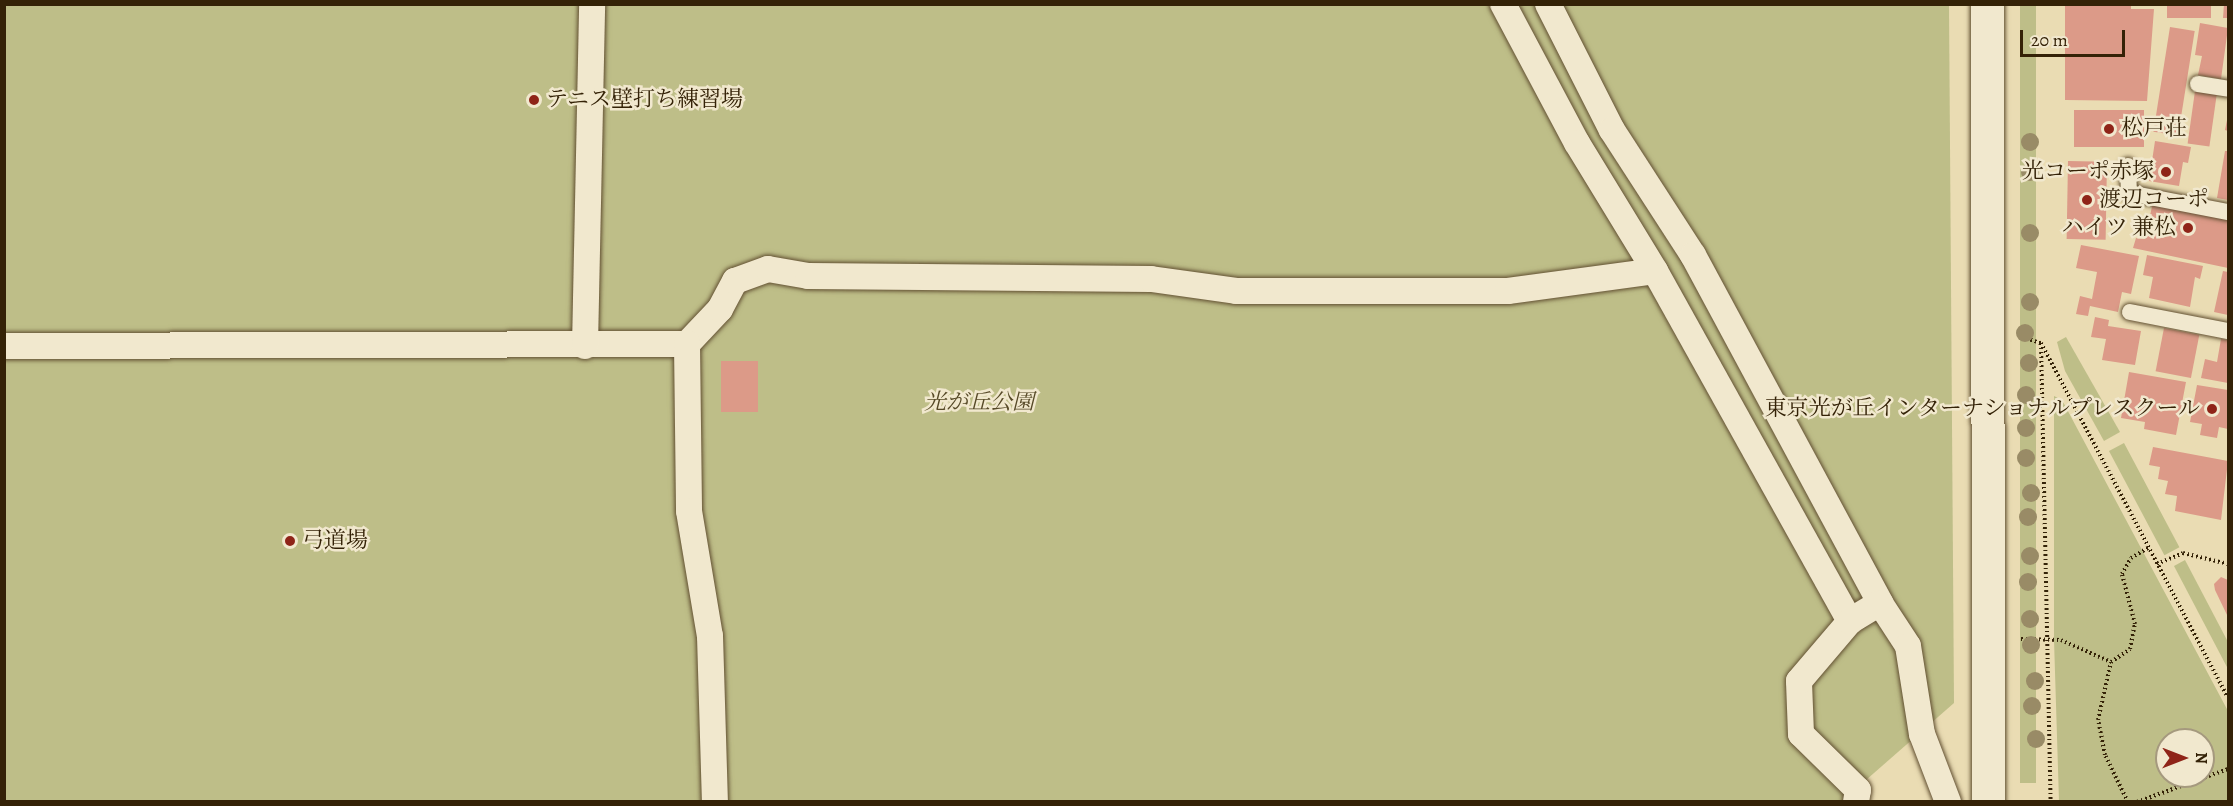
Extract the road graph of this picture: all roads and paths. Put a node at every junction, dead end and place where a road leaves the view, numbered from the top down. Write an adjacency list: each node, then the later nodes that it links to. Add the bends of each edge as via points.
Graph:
1 (592, 4): 16 (street)
2 (1503, 4): 9 (street, via 1577,143)
3 (1548, 4): 20 (street, via 1612,130 1693,255)
4 (1987, 4): 11 (street)
5 (2198, 84): 6 (lane)
6 (2229, 90)
7 (2128, 166): 8 (lane, via 2129,193)
8 (2229, 212)
9 (1655, 272): 14 (street, via 1508,291 1236,291 1151,279 808,276 768,269 735,281 720,309); 21 (street)
10 (2130, 312): 12 (lane)
11 (1987, 325): 13 (path); 22 (street)
12 (2229, 331)
13 (2041, 343): 17 (path); 23 (path)
14 (687, 344): 16 (street); 27 (street, via 689,512 710,636)
15 (4, 345): 16 (street)
16 (585, 345)
17 (2148, 547): 18 (path); 24 (path, via 2131,558 2122,574 2135,624 2130,649)
18 (2157, 564): 19 (path, via 2183,553); 25 (path)
19 (2229, 564)
20 (1880, 603): 21 (street); 29 (street, via 1908,646 1922,734)
21 (1850, 621): 28 (street, via 1798,681 1801,734 1858,790)
22 (1989, 639): 23 (path); 30 (street)
23 (2047, 640): 24 (path, via 2061,640); 31 (path)
24 (2112, 662): 32 (path, via 2098,735)
25 (2229, 697)
26 (2229, 769): 33 (path)
27 (716, 801)
28 (1856, 801)
29 (1948, 801)
30 (1988, 801)
31 (2051, 801)
32 (2128, 801)
33 (2137, 801)

